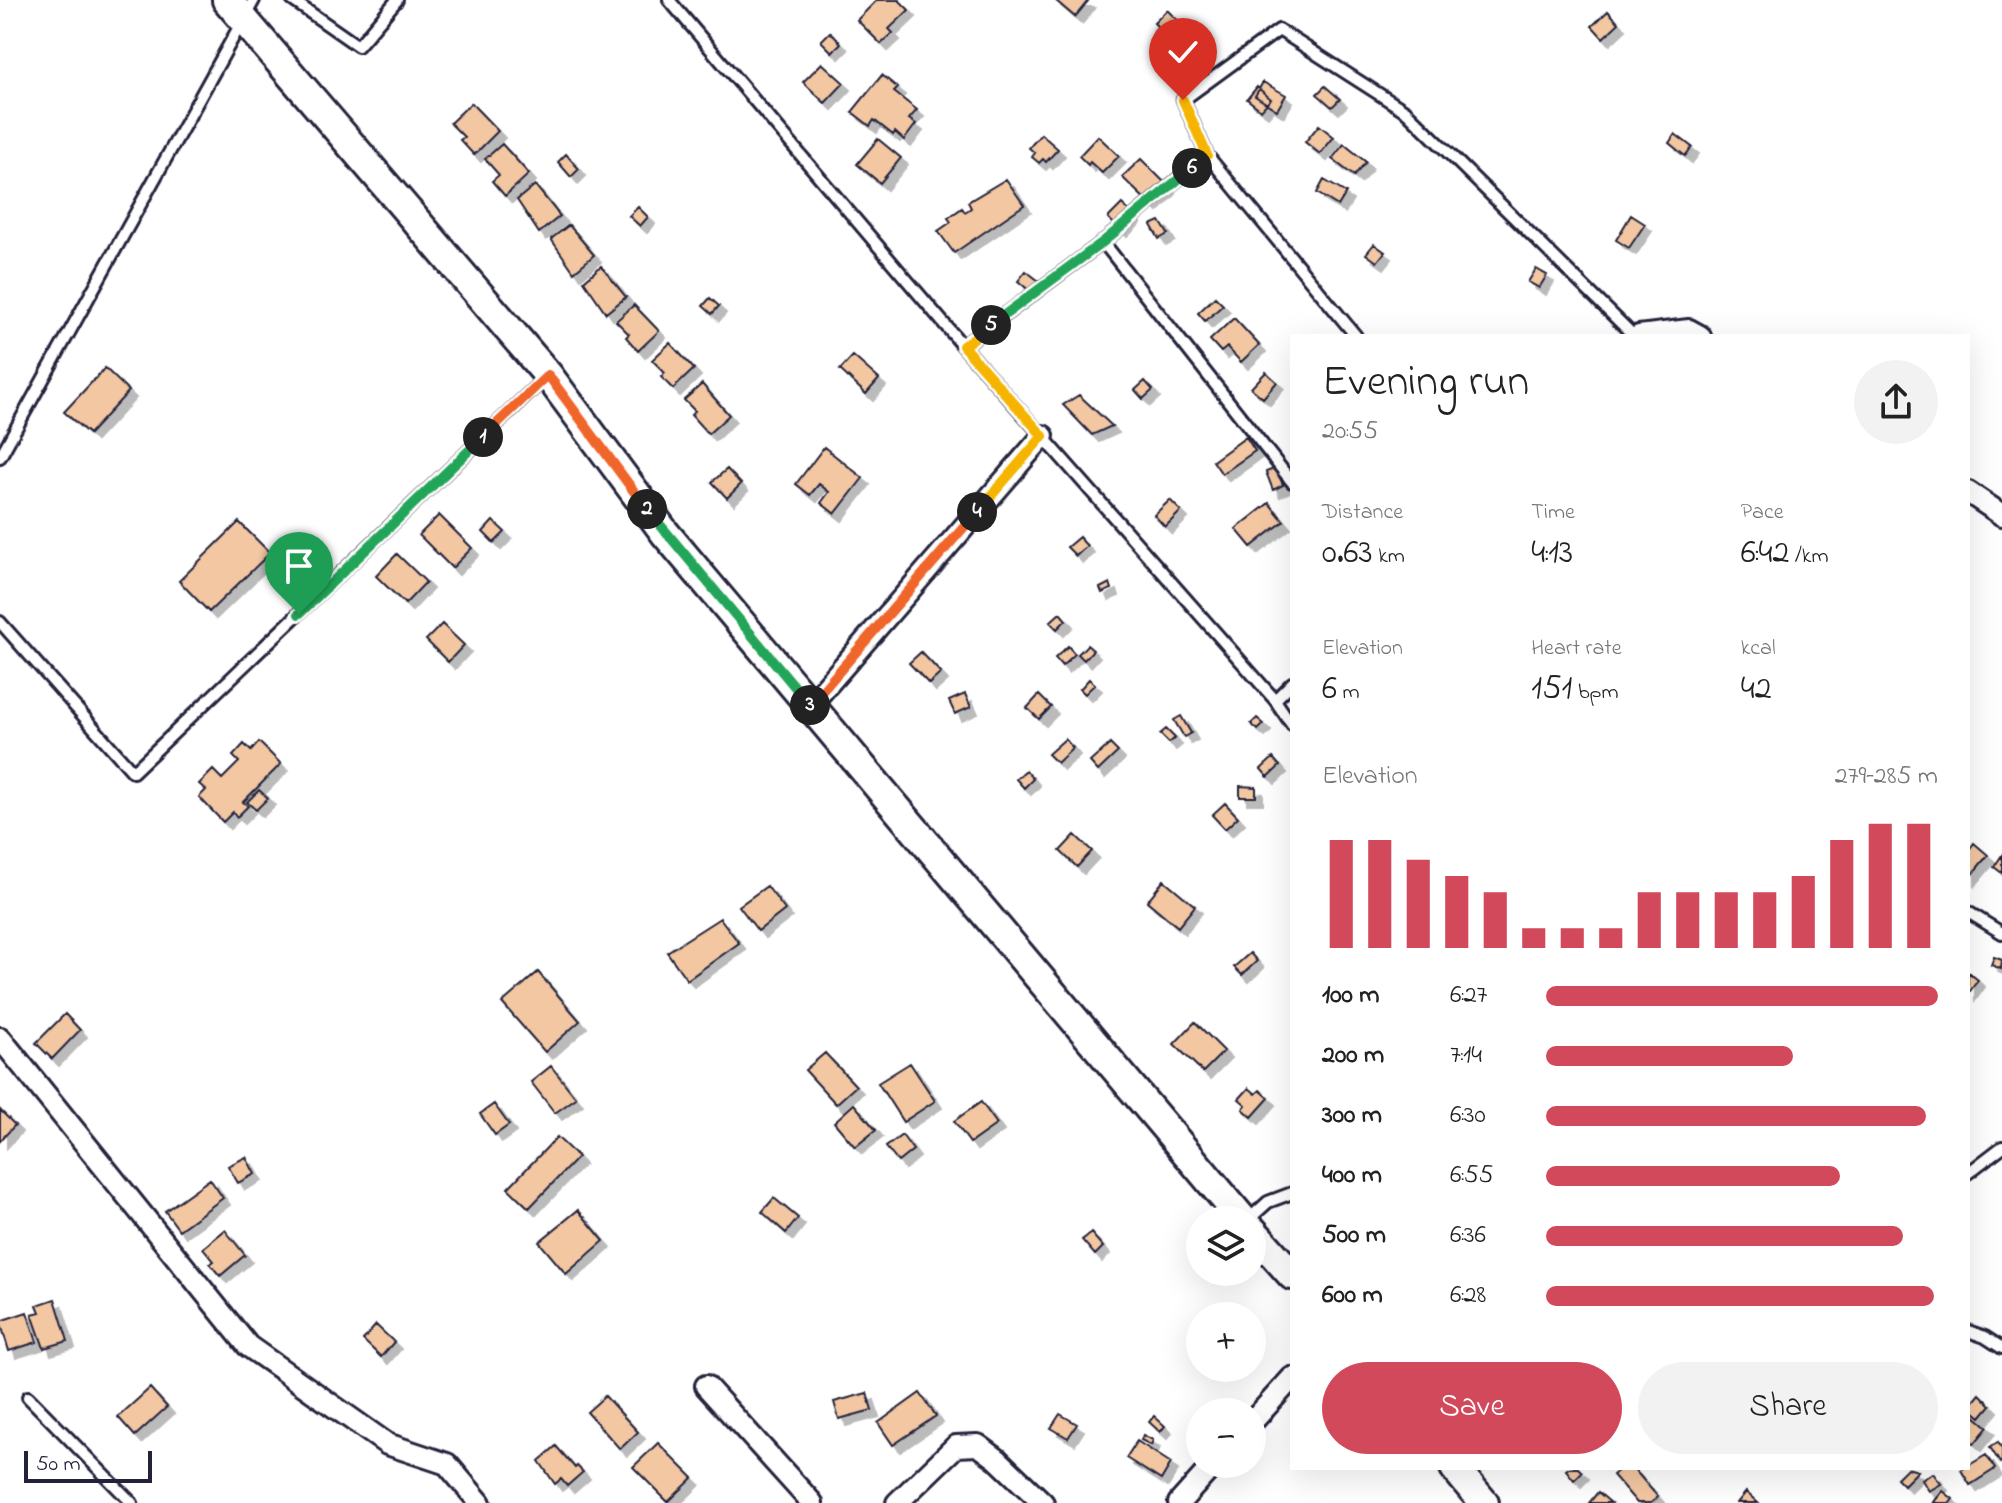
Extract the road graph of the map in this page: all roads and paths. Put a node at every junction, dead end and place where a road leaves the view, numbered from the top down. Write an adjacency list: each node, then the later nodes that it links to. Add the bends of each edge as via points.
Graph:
1 (292, 0): 2 (lane, via 358,46)
2 (397, 0)
3 (669, 0): 11 (lane)
4 (241, 7): 12 (main road); 14 (lane)
5 (1207, 155): 6 (lane); 7 (lane); 8 (lane, via 1183,100 1279,30 1407,112)
6 (1103, 242): 11 (lane); 15 (lane)
7 (1354, 334)
8 (1635, 334)
9 (1654, 334): 10 (street)
10 (1696, 334)
11 (963, 346): 13 (lane)
12 (548, 375): 18 (lane, via 133,772); 21 (main road, via 665,533)
13 (1043, 436): 20 (lane); 21 (street)
14 (0, 457)
15 (1290, 479)
16 (1970, 493): 17 (street)
17 (2002, 515)
18 (0, 622)
19 (1290, 685): 20 (lane)
20 (1275, 700): 22 (lane)
21 (810, 705): 29 (main road)
22 (1290, 722)
23 (1970, 913): 24 (lane)
24 (2002, 933)
25 (0, 1038): 42 (street, via 248,1346 387,1444 447,1464)
26 (2002, 1147): 27 (lane)
27 (1970, 1171)
28 (1290, 1194): 30 (lane)
29 (1234, 1206)
30 (1263, 1206)
31 (1266, 1246): 32 (main road)
32 (1290, 1273)
33 (1970, 1332): 34 (lane)
34 (2002, 1348)
35 (1290, 1380): 38 (street)
36 (706, 1386): 43 (street)
37 (28, 1397): 41 (lane)
38 (1266, 1407)
39 (1457, 1470): 47 (main road)
40 (1201, 1478): 46 (street)
41 (132, 1503)
42 (480, 1503)
43 (812, 1503)
44 (897, 1503): 45 (street, via 956,1446 978,1445)
45 (1043, 1503)
46 (1179, 1503)
47 (1484, 1503)

